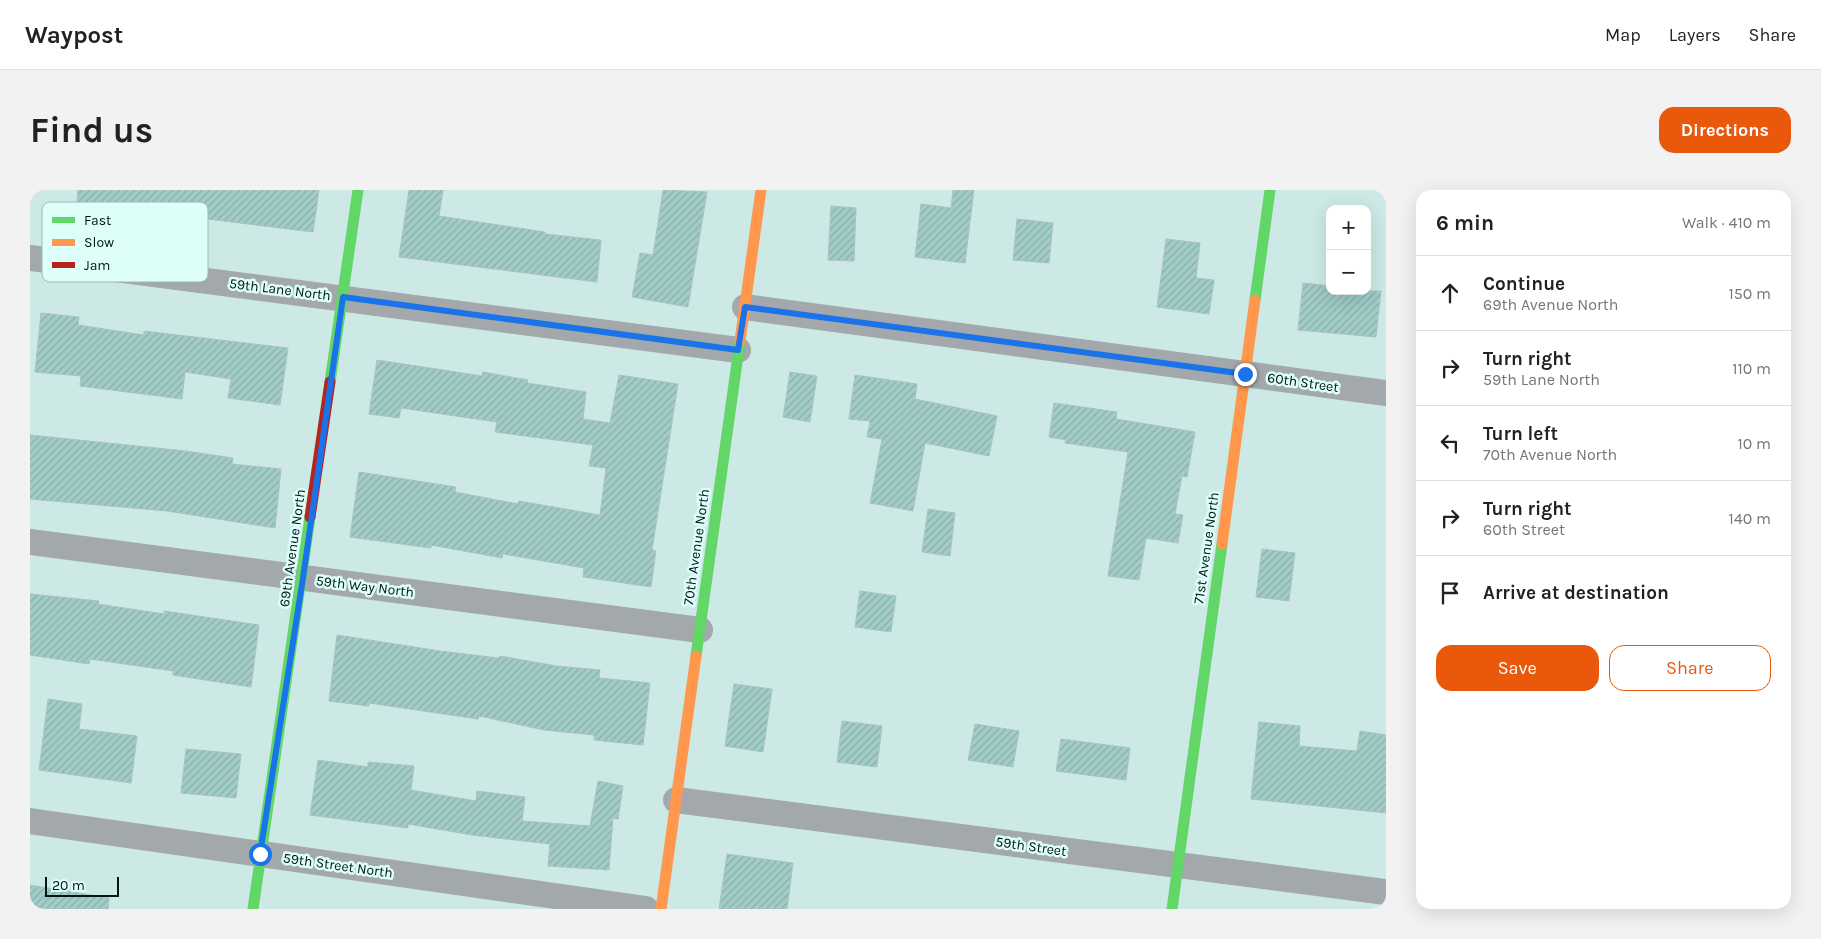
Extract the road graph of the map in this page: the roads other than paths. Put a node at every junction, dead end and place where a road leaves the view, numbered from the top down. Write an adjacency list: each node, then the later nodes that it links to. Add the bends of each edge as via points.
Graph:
1 (358, 190): 5 (street, 69th Avenue North)
2 (761, 190): 6 (street, 70th Avenue North)
3 (1270, 190): 8 (street, 71st Avenue North)
4 (208, 280): 5 (street, 59th Lane North)
5 (343, 297): 7 (street, 59th Lane North); 11 (street, 69th Avenue North)
6 (745, 307): 7 (street, 70th Avenue North); 8 (street, 60th Street)
7 (738, 350): 12 (street, 70th Avenue North)
8 (1245, 374): 9 (street, 60th Street); 16 (street, 71st Avenue North)
9 (1386, 393)
10 (30, 542): 11 (street, 59th Way North)
11 (303, 578): 12 (street, 59th Way North); 15 (street, 69th Avenue North)
12 (700, 630): 13 (street, 70th Avenue North)
13 (676, 800): 16 (street, 59th Street); 20 (street, 70th Avenue North)
14 (30, 821): 15 (street, 59th Street North)
15 (260, 854): 18 (street, 69th Avenue North); 19 (street, 59th Street North)
16 (1178, 866): 17 (street, 59th Street); 21 (street, 71st Avenue North)
17 (1386, 892)
18 (253, 909)
19 (646, 909)
20 (661, 909)
21 (1172, 909)

